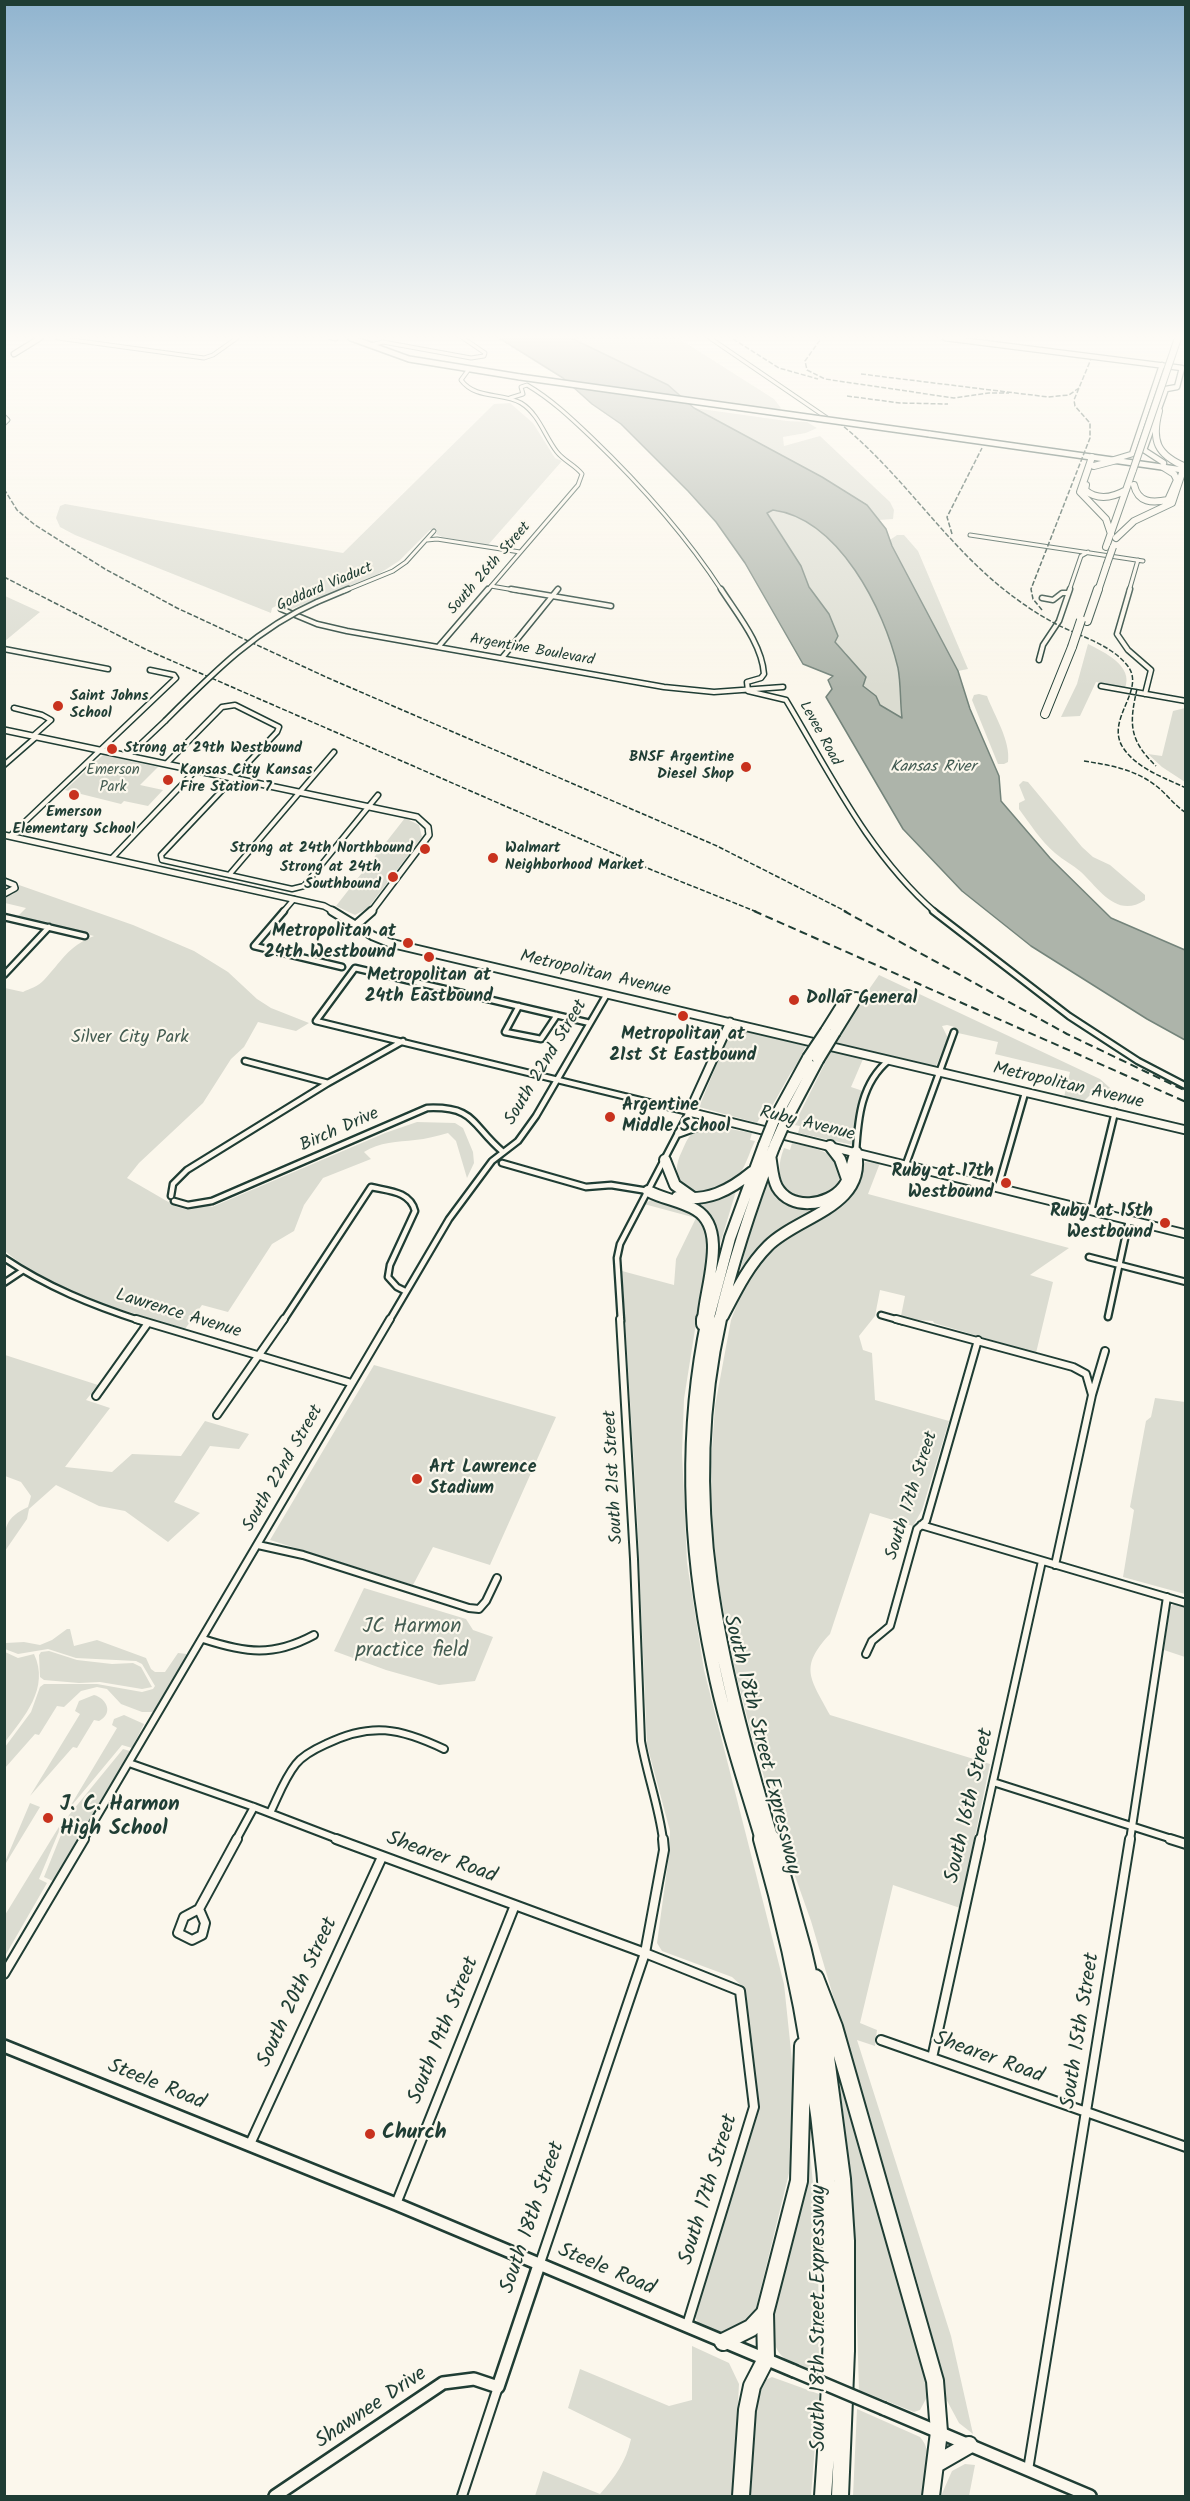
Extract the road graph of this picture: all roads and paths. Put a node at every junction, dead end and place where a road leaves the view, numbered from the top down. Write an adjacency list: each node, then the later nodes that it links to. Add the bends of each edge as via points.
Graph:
1 (560, 455): 21 (street, South 26th Street, via 582,474 578,485)
2 (609, 455): 40 (street, via 683,536 730,603 762,659 764,674 747,682)
3 (1077, 455): 9 (main road, bridge)
4 (1130, 455): 10 (street)
5 (1141, 455): 13 (highway, bridge)
6 (1143, 455): 13 (highway)
7 (1151, 455): 12 (street, via 1164,463)
8 (1164, 455): 14 (highway)
9 (1094, 457): 10 (main road); 11 (highway); 19 (highway, via 1080,492 1106,519)
10 (1114, 460): 11 (highway); 12 (main road)
11 (1094, 466): 16 (highway, via 1085,488 1087,493 1110,498)
12 (1163, 467): 14 (main road); 15 (highway, via 1176,480 1168,500 1141,499)
13 (1136, 471): 15 (highway); 16 (highway)
14 (1184, 472): 19 (highway, via 1172,502)
15 (1134, 484): 19 (highway)
16 (1126, 490): 19 (highway)
17 (434, 531): 20 (street, Goddard Viaduct)
18 (970, 534): 22 (street)
19 (1114, 536): 44 (highway, bridge)
20 (425, 540): 21 (street); 49 (street, Goddard Viaduct, bridge, via 393,571 300,609 252,638)
21 (520, 552): 24 (street, South 26th Street)
22 (1088, 552): 23 (street); 26 (street, via 1081,556)
23 (1141, 560): 41 (street, via 1117,634 1121,645 1151,670)
24 (490, 586): 27 (street); 31 (street, South 26th Street)
25 (558, 589): 27 (street)
26 (1068, 593): 28 (street, via 1053,600); 34 (street, via 1057,624 1043,645)
27 (553, 596): 29 (street); 33 (street)
28 (1042, 598)
29 (612, 606)
30 (281, 609): 31 (street, Argentine Boulevard, via 317,624)
31 (439, 646): 33 (street, Argentine Boulevard)
32 (4, 649): 35 (street)
33 (502, 658): 40 (street, Argentine Boulevard, via 664,687)
34 (1040, 660)
35 (108, 669)
36 (150, 670): 37 (street)
37 (174, 675): 47 (street, via 176,678)
38 (1101, 686): 41 (street)
39 (783, 687): 40 (street, Argentine Boulevard)
40 (748, 691): 83 (street, Levee Road, via 786,700 838,795 883,859 947,924 1051,1003)
41 (1145, 694): 42 (street)
42 (1185, 701)
43 (14, 708): 46 (street, via 51,720)
44 (1048, 714)
45 (4, 730): 46 (street)
46 (34, 736): 47 (street); 51 (street)
47 (100, 750): 49 (street); 57 (street)
48 (334, 752): 54 (street)
49 (128, 756): 50 (street)
50 (166, 764): 52 (street); 53 (street, via 222,707 229,705 277,724 280,729)
51 (4, 765)
52 (196, 770): 53 (street); 58 (street)
53 (233, 778): 54 (street); 59 (street, via 161,855 162,860)
54 (300, 792): 56 (street); 59 (street)
55 (378, 795): 56 (street)
56 (369, 806): 59 (street, via 299,889); 64 (street, via 410,815 428,827 429,835 379,903)
57 (7, 836): 58 (street, Metropolitan Avenue)
58 (112, 858): 62 (street, Metropolitan Avenue)
59 (229, 875)
60 (4, 881): 61 (street, via 15,888)
61 (4, 894)
62 (294, 898): 64 (street, Metropolitan Avenue, via 324,906); 67 (street)
63 (4, 917): 65 (street)
64 (356, 925): 70 (street, Metropolitan Avenue, via 390,943)
65 (49, 927): 66 (street); 69 (street)
66 (85, 936)
67 (254, 946): 68 (street)
68 (342, 967)
69 (4, 975)
70 (607, 994): 74 (street, Metropolitan Avenue); 75 (street, South 22nd Street)
71 (852, 997): 91 (highway, South 18th Street Expressway, bridge, via 813,1059)
72 (519, 1006): 73 (street); 73 (street, via 505,1032 541,1040); 77 (street, Ruby Avenue, via 356,968 316,1021)
73 (557, 1015): 75 (street)
74 (730, 1022): 78 (street, Metropolitan Avenue); 85 (street, South 21st Street)
75 (590, 1023): 81 (street, South 22nd Street)
76 (954, 1032): 80 (street)
77 (403, 1041): 81 (street, Ruby Avenue); 82 (street)
78 (889, 1060): 80 (street, Metropolitan Avenue); 93 (street, via 870,1083)
79 (245, 1061): 82 (street)
80 (938, 1072): 84 (street, Metropolitan Avenue); 96 (street)
81 (558, 1079): 85 (street, Ruby Avenue); 92 (street, South 22nd Street, via 518,1141)
82 (328, 1083): 92 (street, Birch Drive, via 187,1170 175,1181 172,1198 193,1206 212,1201 427,1108 445,1106 468,1113 490,1143)
83 (1185, 1086)
84 (1025, 1093): 86 (street, Metropolitan Avenue); 99 (street)
85 (690, 1112): 87 (street, Ruby Avenue); 89 (street, South 21st Street)
86 (1115, 1112): 88 (street, Metropolitan Avenue); 102 (street)
87 (729, 1121): 89 (street); 90 (street, Ruby Avenue)
88 (1185, 1130)
89 (679, 1133): 94 (street, South 21st Street)
90 (830, 1146): 93 (street, Ruby Avenue); 98 (highway, via 840,1159)
91 (769, 1149): 97 (highway, South 18th Street Expressway); 98 (highway, via 777,1185 794,1201 826,1201); 115 (highway, South 18th Street Expressway, via 738,1240)
92 (503, 1152): 111 (street, South 22nd Street, via 479,1177)
93 (856, 1152): 96 (street, Ruby Avenue); 98 (highway); 115 (highway, via 859,1162 846,1195 769,1245 743,1277)
94 (665, 1161): 100 (street, South 21st Street); 101 (highway, via 675,1185)
95 (502, 1163): 100 (street, via 586,1186 611,1185)
96 (906, 1164): 99 (street, Ruby Avenue)
97 (754, 1169): 101 (highway, via 736,1186 717,1196); 117 (highway, South 18th Street Expressway, via 726,1251)
98 (847, 1180)
99 (998, 1187): 102 (street, Ruby Avenue)
100 (648, 1191): 101 (highway); 117 (highway, via 691,1207 711,1226 713,1245 702,1305); 145 (street, South 21st Street, via 620,1244 617,1258 641,1741 660,1817 663,1850)
101 (695, 1199)
102 (1091, 1211): 103 (street, Ruby Avenue)
103 (1129, 1220): 104 (street, Ruby Avenue); 107 (street)
104 (1185, 1234)
105 (1089, 1257): 107 (street)
106 (4, 1258): 108 (street, Lawrence Avenue)
107 (1120, 1265): 109 (street); 113 (street)
108 (22, 1271): 110 (street); 114 (street, Lawrence Avenue, via 55,1288)
109 (1185, 1282)
110 (4, 1283)
111 (405, 1291): 119 (street, via 388,1277 415,1211 414,1203 409,1197 371,1187); 120 (street, South 22nd Street)
112 (881, 1315): 116 (street)
113 (1108, 1317)
114 (148, 1323): 119 (street, Lawrence Avenue); 122 (street)
115 (715, 1332): 144 (highway, South 18th Street Expressway, via 701,1457 714,1610 728,1681)
116 (978, 1340): 121 (street, via 1081,1370); 124 (street, South 17th Street, via 926,1521)
117 (703, 1343): 148 (highway, South 18th Street Expressway, via 692,1428 691,1473 702,1611 789,1943)
118 (1105, 1351): 121 (street)
119 (260, 1356): 120 (street, Lawrence Avenue); 123 (street)
120 (351, 1383): 125 (street, South 22nd Street)
121 (1092, 1395): 127 (street)
122 (96, 1396)
123 (217, 1415)
124 (921, 1525): 126 (street); 133 (street, South 17th Street, via 890,1626 872,1641)
125 (258, 1545): 128 (street, via 303,1555 469,1608 479,1609); 132 (street, South 22nd Street)
126 (1042, 1561): 127 (street); 136 (street, South 16th Street)
127 (1055, 1564): 129 (street)
128 (497, 1578)
129 (1167, 1597): 130 (street); 139 (street, South 15th Street)
130 (1185, 1603)
131 (314, 1635): 132 (street, via 295,1647 261,1652 239,1651)
132 (203, 1639): 135 (street, South 22nd Street)
133 (866, 1654)
134 (444, 1749): 138 (street, via 397,1730 376,1727 353,1732 296,1763)
135 (129, 1763): 137 (street, Shearer Road); 146 (street, South 22nd Street)
136 (993, 1782): 139 (street); 151 (street, South 16th Street)
137 (254, 1807): 138 (street, Shearer Road); 143 (street)
138 (270, 1813): 141 (street, Shearer Road)
139 (1133, 1828): 140 (street); 152 (street, South 15th Street)
140 (1185, 1844)
141 (382, 1857): 142 (street, Shearer Road); 153 (street, South 20th Street)
142 (515, 1905): 145 (street, Shearer Road); 155 (street, South 19th Street)
143 (199, 1909): 143 (street, via 190,1912 179,1926 178,1933 189,1940 197,1939 206,1927 206,1918)
144 (802, 1946): 162 (highway, via 834,2027 892,2225 935,2381); 171 (highway, South 18th Street Expressway, via 824,2045 842,2180 846,2360)
145 (645, 1953): 147 (street, Shearer Road); 156 (street, South 18th Street)
146 (4, 1974)
147 (740, 1991): 158 (street, South 17th Street, via 754,2107)
148 (802, 2018): 157 (highway, via 799,2181); 170 (highway, South 18th Street Expressway, via 816,2090 830,2252 832,2342)
149 (881, 2040): 151 (street, Shearer Road)
150 (4, 2046): 153 (street, Steele Road)
151 (932, 2058): 152 (street, Shearer Road)
152 (1087, 2113): 154 (street, Shearer Road); 165 (street, South 15th Street)
153 (250, 2144): 155 (street, Steele Road)
154 (1185, 2147)
155 (396, 2204): 156 (street, Steele Road)
156 (539, 2265): 158 (street, Steele Road); 161 (street, South 18th Street)
157 (765, 2313): 159 (highway, via 751,2328); 160 (highway)
158 (687, 2326): 159 (street, Steele Road)
159 (723, 2342): 160 (street, Steele Road)
160 (766, 2359): 162 (street, Steele Road, bridge); 169 (highway, via 752,2386 747,2410)
161 (498, 2387): 167 (street, Shawnee Drive, via 474,2379 443,2383); 168 (street, South 18th Street)
162 (939, 2432): 163 (street, Steele Road); 164 (highway)
163 (969, 2445): 164 (highway); 165 (street, Steele Road)
164 (936, 2464): 172 (highway)
165 (1028, 2470): 166 (street, Steele Road)
166 (1082, 2495)
167 (275, 2496)
168 (462, 2496)
169 (741, 2496)
170 (823, 2496)
171 (840, 2496)
172 (931, 2496)

